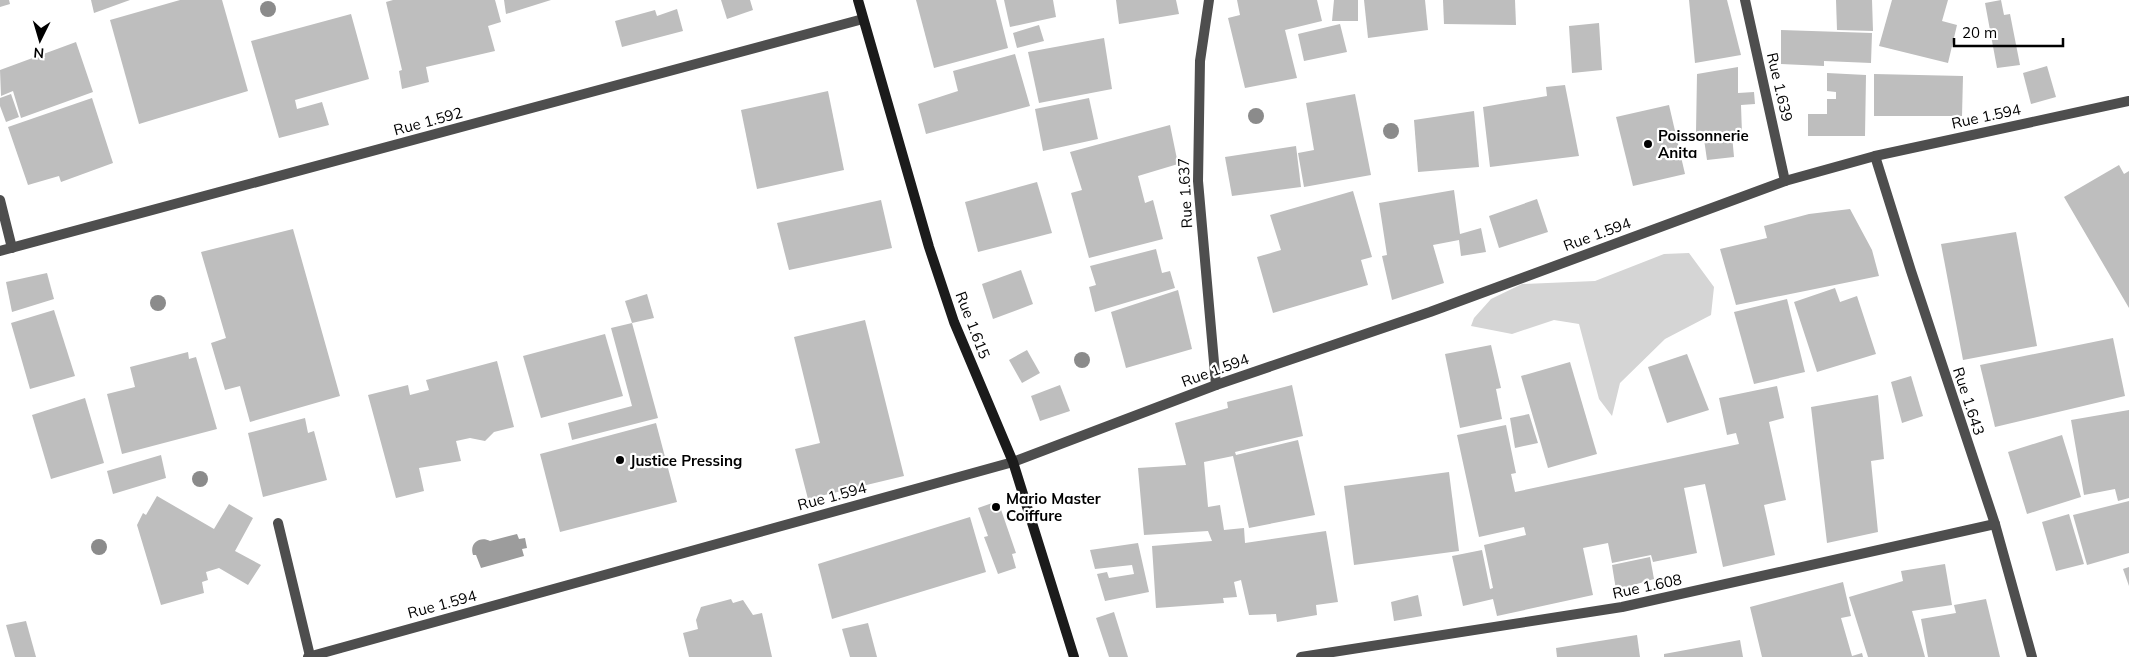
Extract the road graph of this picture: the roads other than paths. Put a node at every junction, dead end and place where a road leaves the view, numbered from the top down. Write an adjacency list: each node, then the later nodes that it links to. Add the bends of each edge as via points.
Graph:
1 (858, 0): 4 (street, Rue 1.615)
2 (1208, 0): 11 (street, Rue 1.637, via 1200,61 1198,181)
3 (1745, 0): 7 (street, Rue 1.639)
4 (863, 19): 9 (street, Rue 1.592); 12 (street, Rue 1.615, via 954,322)
5 (2129, 101): 6 (street, Rue 1.594)
6 (1875, 156): 7 (street, Rue 1.594); 14 (street, Rue 1.643)
7 (1785, 181): 11 (street, Rue 1.594, via 1430,312)
8 (0, 200): 9 (street)
9 (12, 248): 10 (street, Rue 1.592)
10 (0, 252)
11 (1216, 385): 12 (street, Rue 1.594)
12 (1013, 462): 15 (street, Rue 1.594); 16 (street, Rue 1.615)
13 (278, 523): 15 (street)
14 (1995, 524): 17 (street, Rue 1.608, via 1622,607); 18 (street, Rue 1.643)
15 (309, 657)
16 (1074, 657)
17 (1301, 657)
18 (2032, 657)

